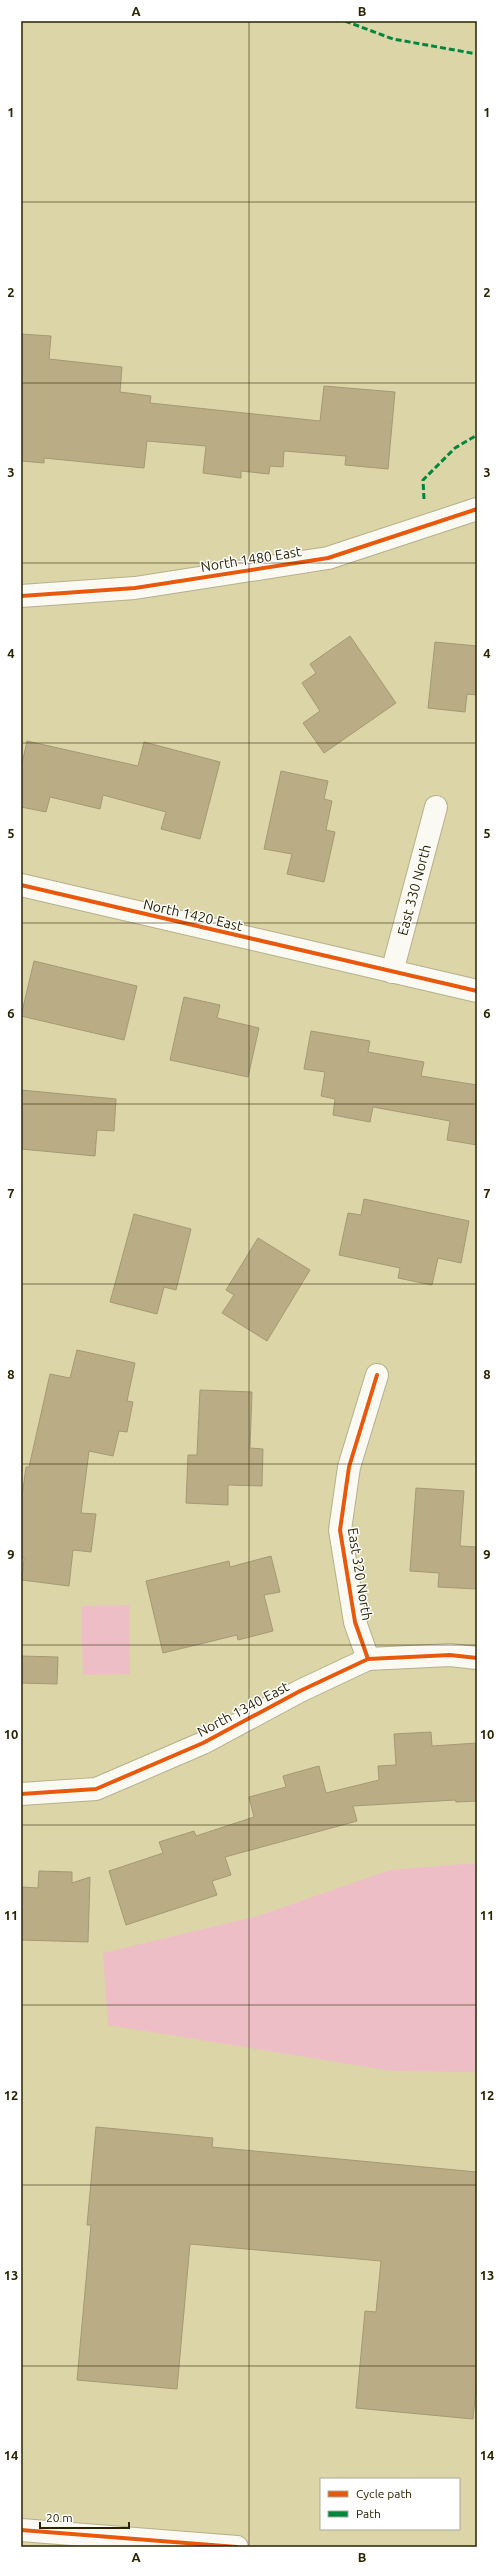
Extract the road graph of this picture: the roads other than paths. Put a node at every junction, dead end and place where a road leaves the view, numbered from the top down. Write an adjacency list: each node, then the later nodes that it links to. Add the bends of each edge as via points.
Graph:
1 (477, 508): 2 (street, North 1480 East, via 328,558 135,588)
2 (21, 596)
3 (436, 807): 5 (street, East 330 North)
4 (21, 885): 5 (street, North 1420 East)
5 (392, 972): 6 (street, North 1420 East)
6 (477, 991)
7 (377, 1375): 9 (street, East 320 North, via 350,1467 340,1530 355,1622)
8 (477, 1658): 9 (street, North 1340 East, via 450,1655)
9 (368, 1659): 10 (street, North 1340 East, via 300,1691 203,1744 96,1789)
10 (21, 1794)
11 (21, 2530): 12 (street)
12 (118, 2542): 13 (street)
13 (237, 2547)

